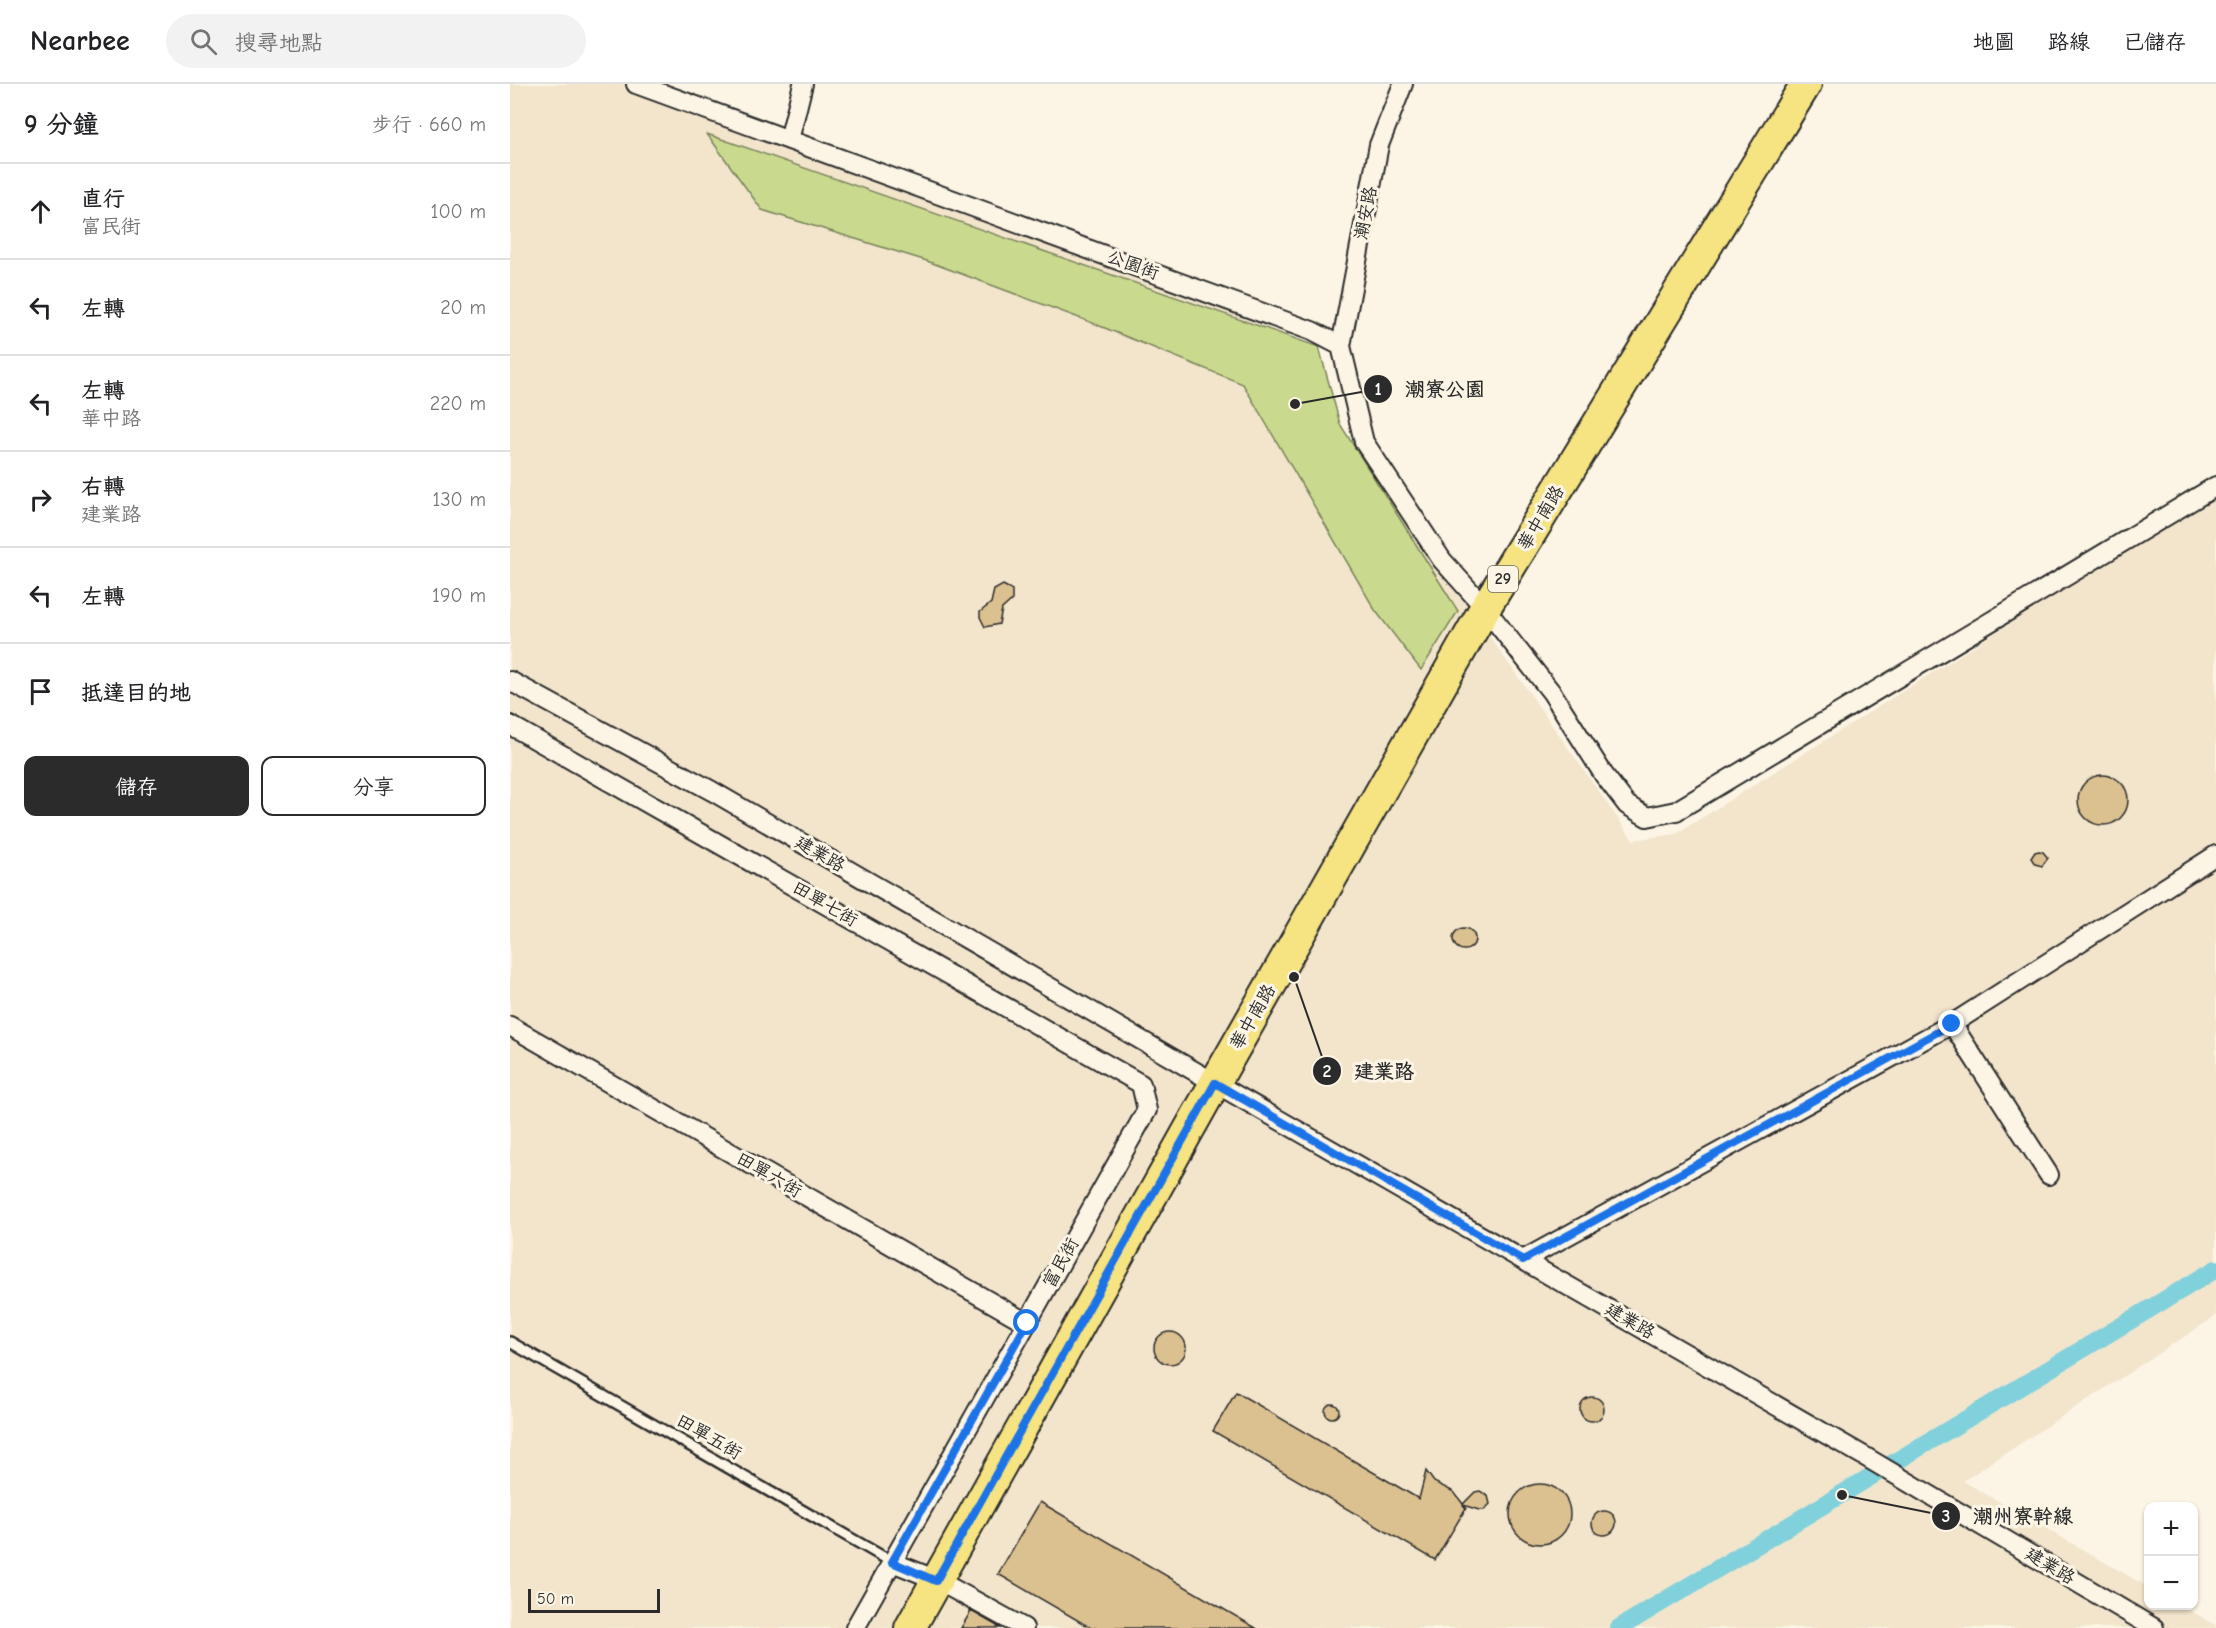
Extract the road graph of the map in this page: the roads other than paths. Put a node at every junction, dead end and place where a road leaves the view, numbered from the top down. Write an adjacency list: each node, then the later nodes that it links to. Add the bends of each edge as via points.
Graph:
1 (636, 84): 5 (street, 公園街)
2 (803, 84): 5 (street)
3 (1404, 84): 6 (street, 潮安路, via 1379,145)
4 (1806, 84): 8 (main road, 華中南路 / 29)
5 (789, 140): 6 (street, 公園街, via 1312,331)
6 (1341, 346): 8 (street, via 1364,442 1442,560)
7 (2216, 486): 8 (street, via 1676,811 1647,817 1627,805 1552,693)
8 (1485, 608): 14 (main road, 華中南路 / 29)
9 (510, 681): 14 (street, 建業路, via 712,791)
10 (510, 725): 15 (street, 田單七街)
11 (2216, 855): 12 (street)
12 (1952, 1024): 16 (street); 17 (street)
13 (510, 1026): 18 (street, 田單六街)
14 (1215, 1083): 17 (street, 建業路); 21 (main road, 29)
15 (1141, 1084): 18 (street, 富民街, via 1147,1110)
16 (2049, 1175)
17 (1523, 1260): 25 (street, 建業路)
18 (1027, 1323): 20 (street, 富民街)
19 (510, 1342): 20 (lane, 田單五街)
20 (892, 1562): 21 (street); 22 (street, 富民街)
21 (936, 1581): 23 (main road, 29); 24 (street)
22 (855, 1628)
23 (910, 1628)
24 (1024, 1628)
25 (2154, 1628)

